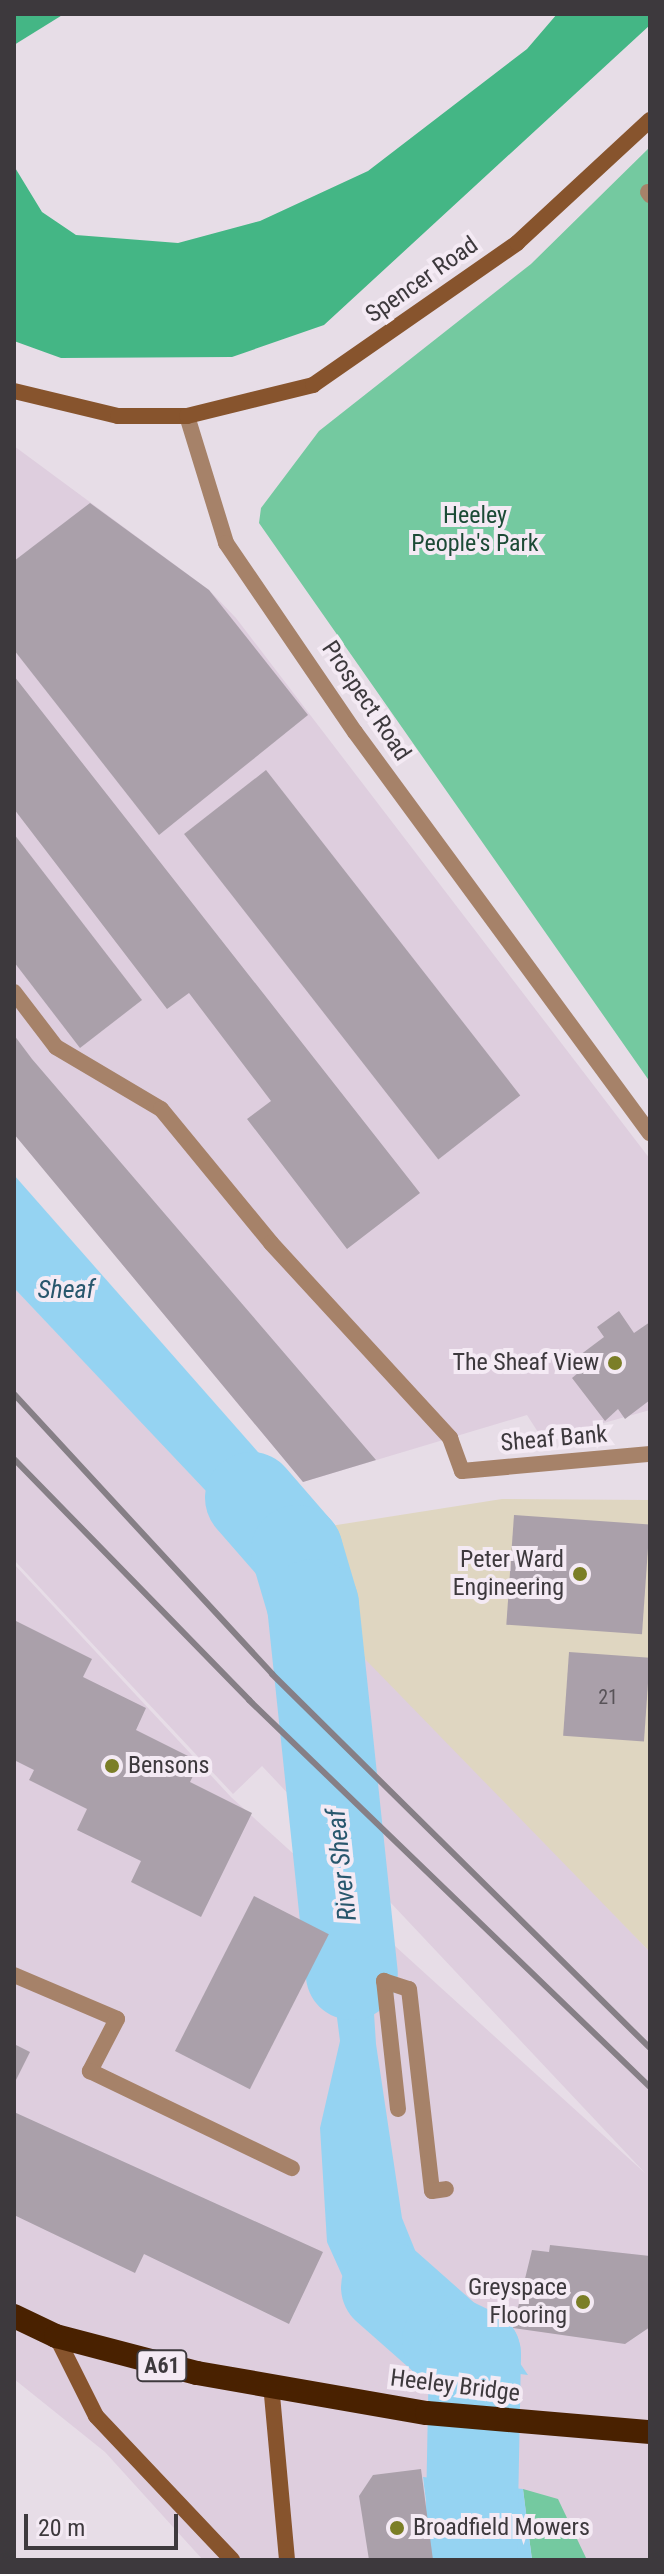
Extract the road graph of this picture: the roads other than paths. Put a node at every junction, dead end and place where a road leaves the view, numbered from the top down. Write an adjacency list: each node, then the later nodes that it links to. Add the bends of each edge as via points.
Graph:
1 (650, 120): 3 (main road, Spencer Road, via 517,243 313,385)
2 (14, 391): 3 (main road, via 118,416)
3 (187, 416): 5 (street, Prospect Road, via 226,543 355,732)
4 (14, 992): 6 (street, Sheaf Bank, via 56,1047 161,1109 271,1243 450,1438 462,1471)
5 (650, 1133)
6 (650, 1454)
7 (14, 1975): 9 (street, via 117,2019 90,2071)
8 (398, 2109): 10 (street, via 384,1981 396,1980 410,1994 432,2191)
9 (292, 2168)
10 (446, 2189)
11 (14, 2316): 12 (highway, A61)
12 (56, 2336): 13 (highway, A61, via 156,2365); 15 (main road, via 96,2416)
13 (271, 2384): 14 (highway, Heeley Bridge / A61, via 365,2403); 16 (main road)
14 (650, 2432)
15 (232, 2560)
16 (287, 2560)

